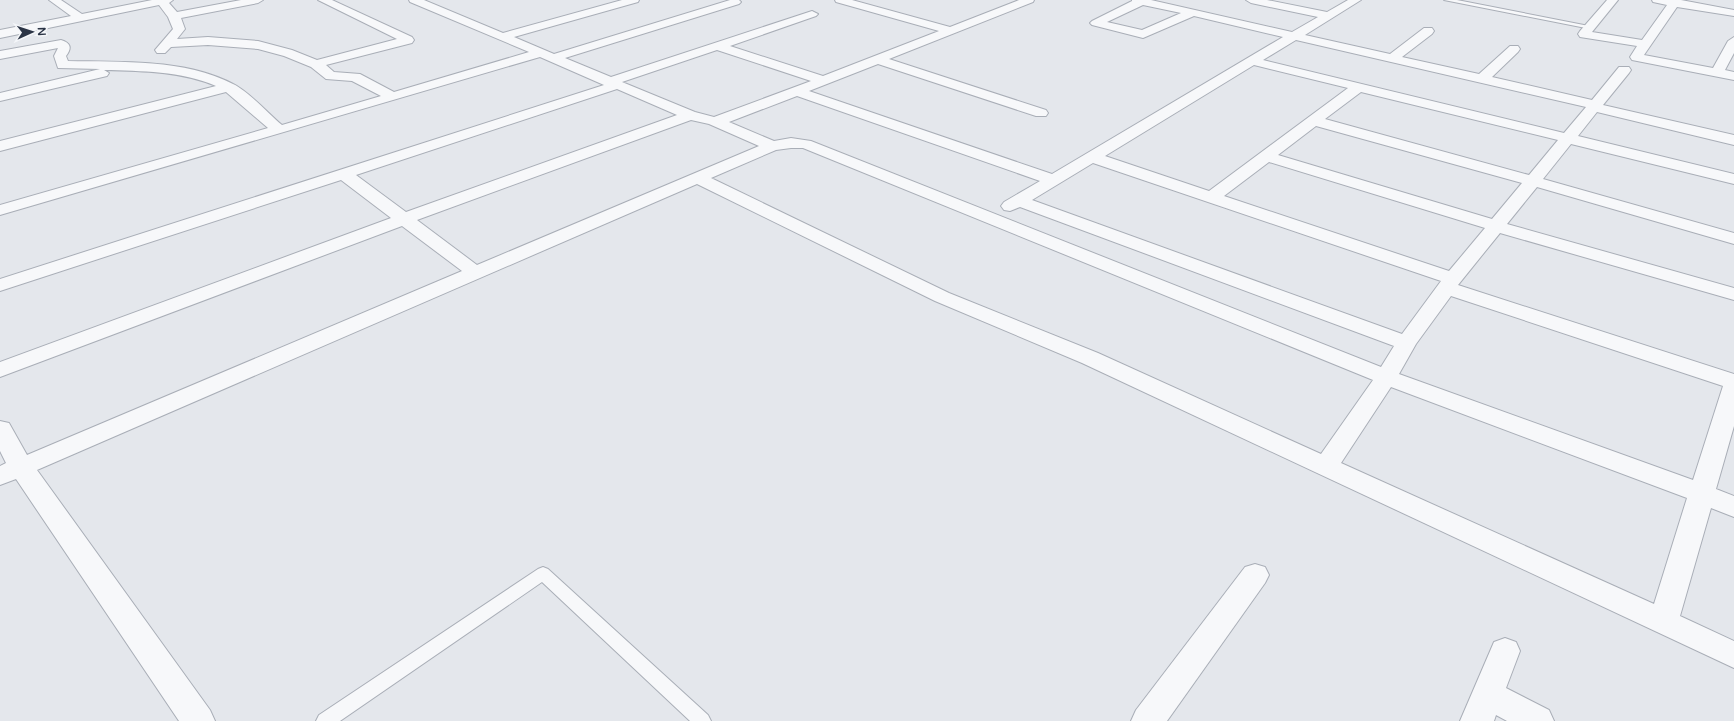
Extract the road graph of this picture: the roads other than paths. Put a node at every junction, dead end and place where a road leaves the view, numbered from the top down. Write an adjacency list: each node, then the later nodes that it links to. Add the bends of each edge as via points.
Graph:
1 (54, 0): 26 (street)
2 (124, 0): 20 (street)
3 (258, 0): 24 (street)
4 (323, 0): 46 (street, via 408,40)
5 (414, 0): 32 (street)
6 (634, 0): 32 (street)
7 (840, 0): 27 (street)
8 (1028, 0): 27 (street)
9 (1251, 0): 25 (street)
10 (1356, 0): 25 (street)
11 (1447, 0): 28 (lane)
12 (1613, 0): 28 (street)
13 (1657, 0): 17 (street)
14 (1718, 0): 19 (street)
15 (165, 1): 20 (street); 24 (street)
16 (1140, 1): 21 (street); 21 (street, via 1096,22 1143,34)
17 (1675, 1): 22 (street); 35 (street)
18 (735, 2): 41 (street)
19 (1734, 3)
20 (134, 7): 26 (street)
21 (1192, 13): 31 (street)
22 (1734, 13)
23 (812, 14): 36 (street)
24 (174, 16): 34 (street, via 179,29)
25 (1329, 16): 31 (street)
26 (81, 18): 30 (street)
27 (949, 30): 44 (street)
28 (1587, 30): 35 (street); 38 (street, via 1588,44)
29 (1428, 31): 43 (street)
30 (0, 34)
31 (1294, 36): 43 (street); 45 (street)
32 (502, 37): 41 (street)
33 (1734, 41): 49 (street)
34 (167, 43): 46 (street, via 208,41 258,45); 47 (street, via 158,53)
35 (1645, 44): 42 (street)
36 (718, 46): 52 (street); 53 (street)
37 (1514, 49): 51 (street)
38 (1607, 50)
39 (1622, 54): 42 (street)
40 (0, 55): 47 (street, via 61,44 64,45 60,56 63,65)
41 (547, 55): 53 (street); 57 (street)
42 (1636, 57): 49 (street)
43 (1392, 58): 51 (street)
44 (876, 59): 52 (street); 60 (street)
45 (1252, 61): 55 (street); 70 (street)
46 (316, 64): 57 (street, via 332,76 355,77)
47 (128, 67): 54 (street, via 192,74 216,80); 58 (street)
48 (1624, 70): 59 (street)
49 (1717, 73): 50 (street)
50 (1734, 76)
51 (1482, 79): 59 (street)
52 (823, 80): 56 (street)
53 (613, 83): 61 (street); 71 (street)
54 (229, 87): 64 (street); 67 (street)
55 (1357, 88): 63 (street); 65 (street)
56 (796, 91): 62 (street); 74 (street)
57 (392, 96): 64 (street)
58 (0, 97)
59 (1594, 106): 65 (street); 66 (street)
60 (1041, 113)
61 (690, 115): 62 (street); 80 (street)
62 (714, 121): 68 (street)
63 (1314, 121): 69 (street); 75 (street)
64 (280, 130): 78 (street)
65 (1567, 138): 73 (street); 75 (street)
66 (1734, 140)
67 (0, 146)
68 (772, 146): 72 (street); 79 (street, via 806,144)
69 (1266, 156): 76 (street); 81 (street)
70 (1092, 157): 74 (street); 76 (street)
71 (343, 173): 80 (street); 85 (street)
72 (698, 178): 83 (street); 93 (street, via 942,297 1090,358)
73 (1734, 179)
74 (1054, 180): 77 (street)
75 (1533, 181): 81 (street); 82 (street)
76 (1212, 197): 84 (street)
77 (1018, 201): 79 (street); 87 (street)
78 (0, 210)
79 (990, 218): 89 (street)
80 (404, 219): 83 (street); 88 (street)
81 (1496, 226): 84 (street); 86 (street)
82 (1734, 238)
83 (476, 273): 94 (street)
84 (1450, 284): 87 (street); 90 (street)
85 (0, 285)
86 (1734, 294)
87 (1406, 343): 89 (street)
88 (0, 370)
89 (1386, 377): 93 (street); 95 (street)
90 (1734, 382)
91 (1734, 386): 95 (street)
92 (0, 429): 94 (street)
93 (1326, 467): 98 (street)
94 (11, 471): 102 (street)
95 (1702, 493): 96 (street); 98 (street)
96 (1734, 507)
97 (1256, 575): 105 (street)
98 (1663, 622): 100 (street)
99 (1505, 651): 101 (street)
100 (1734, 655)
101 (1483, 708): 106 (street)
102 (198, 721)
103 (325, 721): 104 (lane, via 543,573)
104 (702, 721)
105 (1148, 721)
106 (1537, 721)

